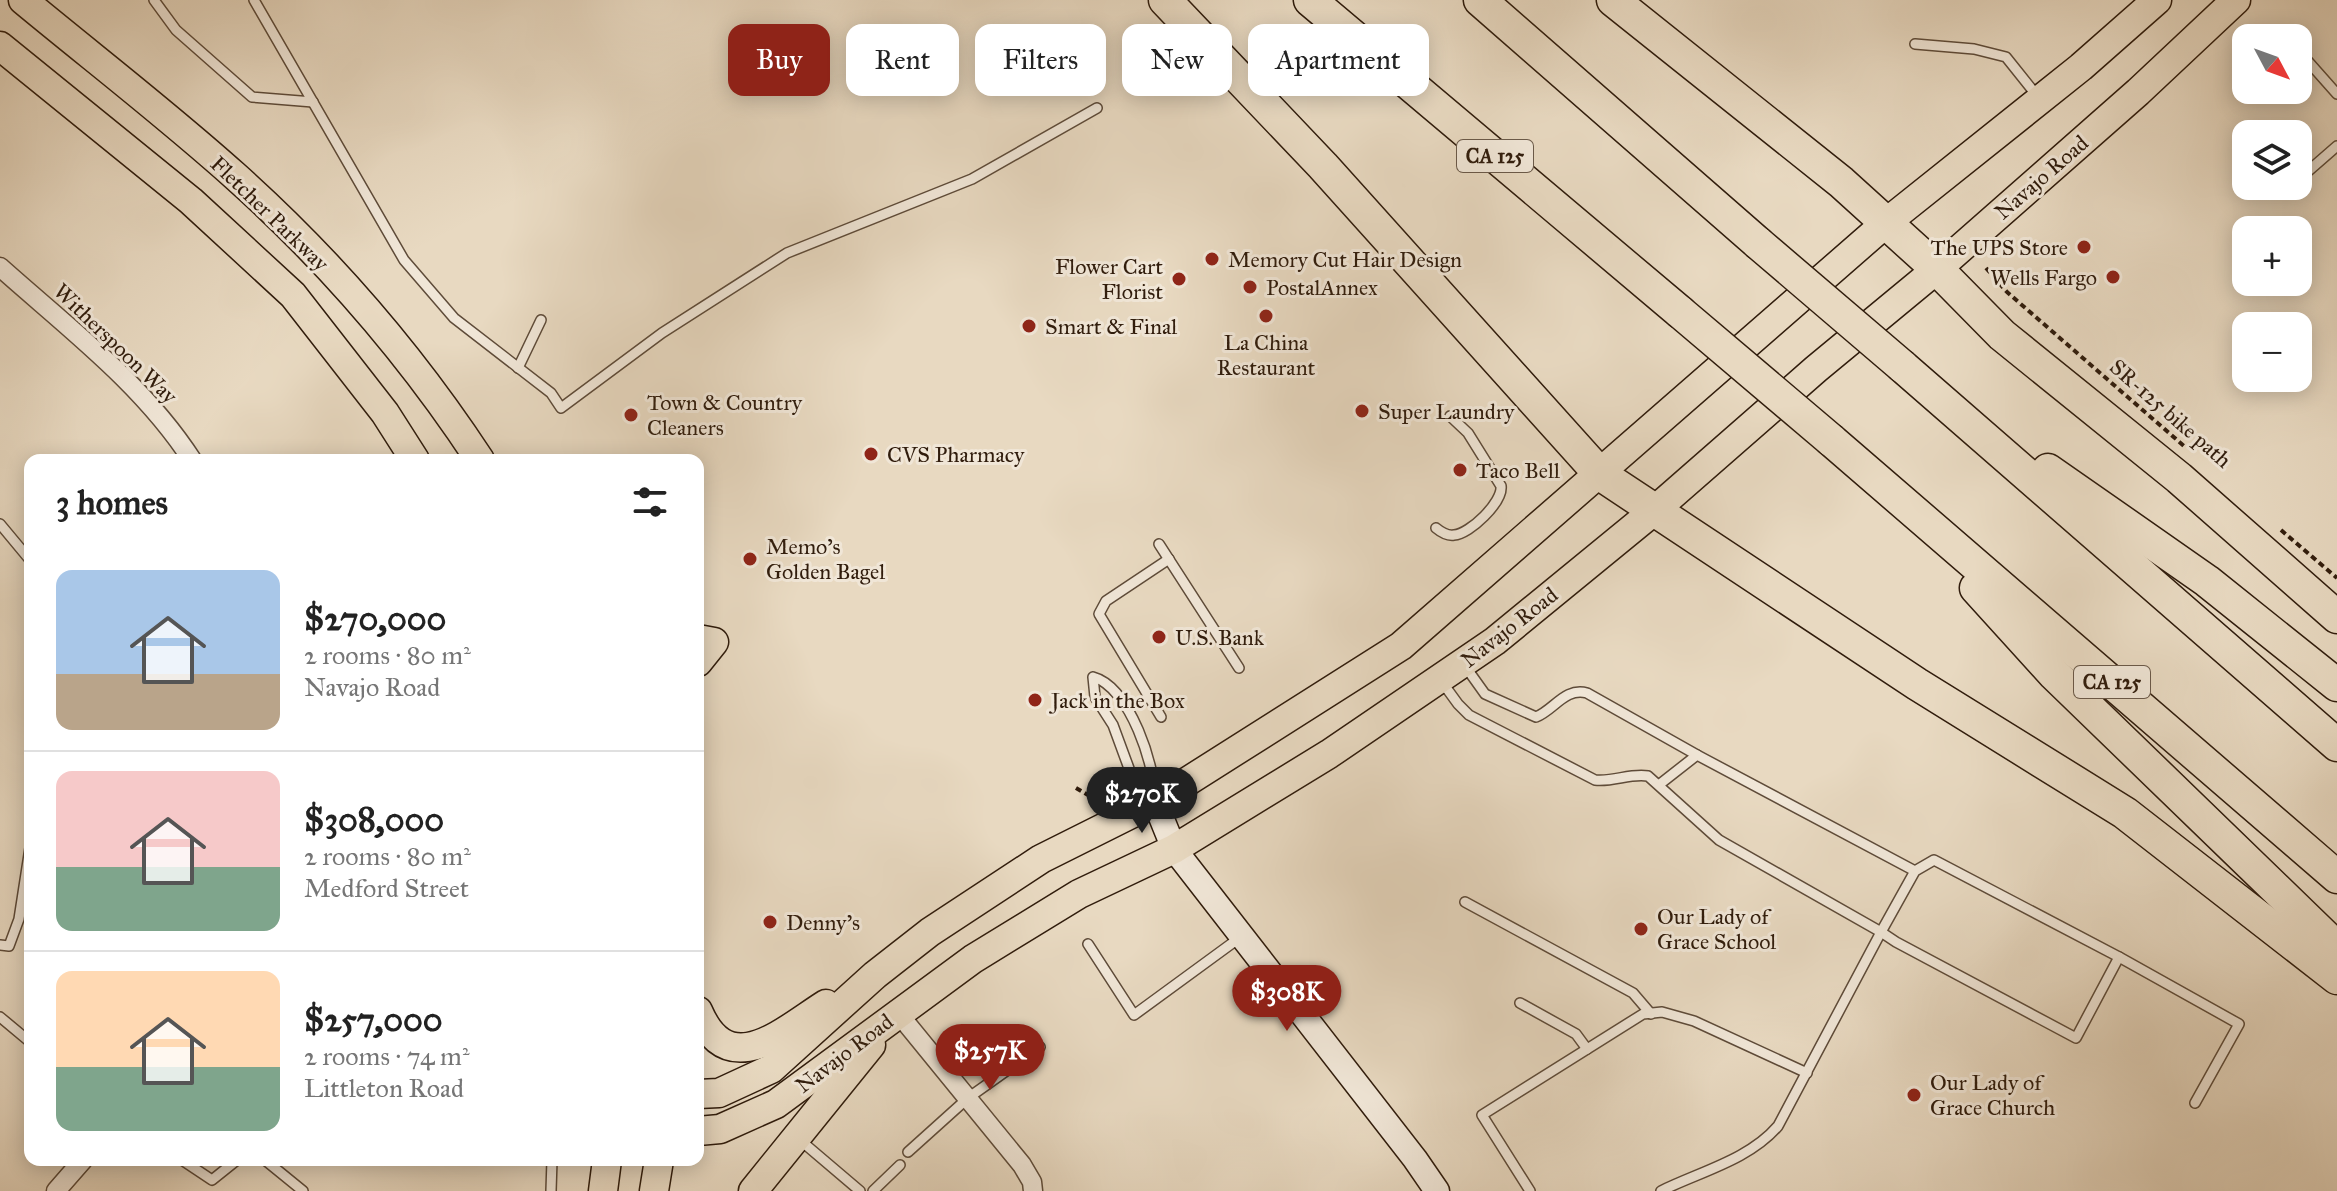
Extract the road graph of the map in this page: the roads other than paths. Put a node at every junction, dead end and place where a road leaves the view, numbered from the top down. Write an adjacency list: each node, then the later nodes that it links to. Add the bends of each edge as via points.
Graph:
1 (23, 0): 28 (main road, Fletcher Parkway, via 235,176 361,301)
2 (154, 0): 15 (lane, via 176,30 252,97)
3 (254, 0): 15 (lane)
4 (1165, 0): 29 (highway, via 1323,166)
5 (1310, 0): 30 (highway, CA 125, bridge)
6 (1480, 0): 23 (highway, bridge)
7 (1613, 0): 19 (highway)
8 (2157, 0): 14 (main road, Navajo Road)
9 (2236, 0): 21 (main road, Navajo Road)
10 (1915, 44): 14 (lane, via 2006,57)
11 (0, 46): 27 (main road, Fletcher Parkway, via 191,201 293,295)
12 (2312, 66): 13 (lane)
13 (2337, 94)
14 (2041, 100): 19 (main road, Navajo Road)
15 (313, 102): 24 (lane, via 404,260 454,318)
16 (1097, 108): 24 (lane, via 972,179 787,253 662,333 561,408 551,393)
17 (2337, 146): 18 (lane)
18 (2312, 168)
19 (1887, 222): 21 (highway); 29 (main road, Navajo Road)
20 (0, 267): 26 (street, Witherspoon Way, via 140,394)
21 (1937, 269): 31 (main road, Navajo Road); 37 (highway, via 2002,335 2179,478)
22 (541, 320): 24 (lane)
23 (1902, 366): 42 (highway, via 2207,581); 44 (highway)
24 (518, 368)
25 (1450, 416): 33 (lane, via 1468,433 1502,495 1464,533 1449,535)
26 (188, 454)
27 (411, 454)
28 (476, 454)
29 (1600, 474): 31 (highway); 47 (main road, Navajo Road, via 1401,646)
30 (1886, 487): 50 (highway, CA 125); 57 (highway, via 2054,674)
31 (1655, 510): 41 (main road, Navajo Road); 60 (highway, via 1917,684 2125,813)
32 (0, 524): 35 (lane)
33 (1436, 528)
34 (1159, 544): 36 (lane)
35 (24, 553)
36 (1169, 559): 40 (lane); 43 (lane, via 1106,601 1099,614)
37 (2337, 617)
38 (704, 640): 39 (main road, via 714,642)
39 (704, 654)
40 (1239, 668)
41 (1452, 671): 45 (lane, via 1485,694 1536,717 1578,690 1587,693); 46 (lane, via 1458,704 1469,715 1595,780 1637,774); 48 (main road, Navajo Road)
42 (2337, 685)
43 (1161, 717)
44 (2337, 745)
45 (1697, 755): 46 (lane); 49 (lane)
46 (1660, 784): 53 (lane, via 1719,840)
47 (1155, 802): 47 (lane, via 1153,774 1138,732 1110,686 1093,677 1095,697 1113,725 1134,782); 48 (street); 59 (main road, Navajo Road, via 1041,859)
48 (1174, 849): 54 (street); 62 (main road, Navajo Road, via 1079,894)
49 (1915, 871): 53 (lane); 58 (lane, via 1934,860)
50 (2337, 877)
51 (24, 887): 56 (lane, via 9,946)
52 (1465, 902): 63 (lane, via 1633,993)
53 (1881, 932): 58 (lane, via 2076,1038); 69 (lane)
54 (1242, 936): 55 (lane, via 1134,1015); 94 (street)
55 (1088, 944)
56 (0, 945)
57 (2337, 948)
58 (2119, 957): 72 (lane, via 2239,1024)
59 (875, 975): 65 (main road, via 762,1044 745,1049 717,1039); 70 (main road, Navajo Road, via 771,1069 719,1093)
60 (2337, 978)
61 (1520, 1003): 68 (lane, via 1576,1034)
62 (898, 1013): 71 (street); 73 (main road, Navajo Road, via 776,1104 720,1129); 74 (main road)
63 (1651, 1014): 68 (lane); 69 (lane, via 1694,1021)
64 (0, 1017): 66 (lane)
65 (704, 1024)
66 (24, 1037)
67 (1040, 1047): 71 (lane)
68 (1587, 1049): 95 (lane, via 1482,1115)
69 (1807, 1073): 84 (lane, via 1772,1134)
70 (704, 1094)
71 (968, 1098): 75 (lane); 93 (street, via 1022,1165)
72 (2195, 1103)
73 (704, 1130)
74 (797, 1138): 90 (main road); 91 (lane)
75 (908, 1152)
76 (900, 1165): 92 (lane)
77 (78, 1166): 85 (street)
78 (191, 1166): 79 (lane, via 212,1180)
79 (230, 1166)
80 (272, 1166): 86 (lane)
81 (552, 1166): 87 (lane)
82 (606, 1166): 88 (main road)
83 (658, 1166): 89 (main road)
84 (1673, 1188): 96 (lane)
85 (56, 1191)
86 (303, 1191)
87 (551, 1191)
88 (603, 1191)
89 (654, 1191)
90 (753, 1191)
91 (860, 1191)
92 (873, 1191)
93 (1033, 1191)
94 (1437, 1191)
95 (1530, 1191)
96 (1661, 1191)

